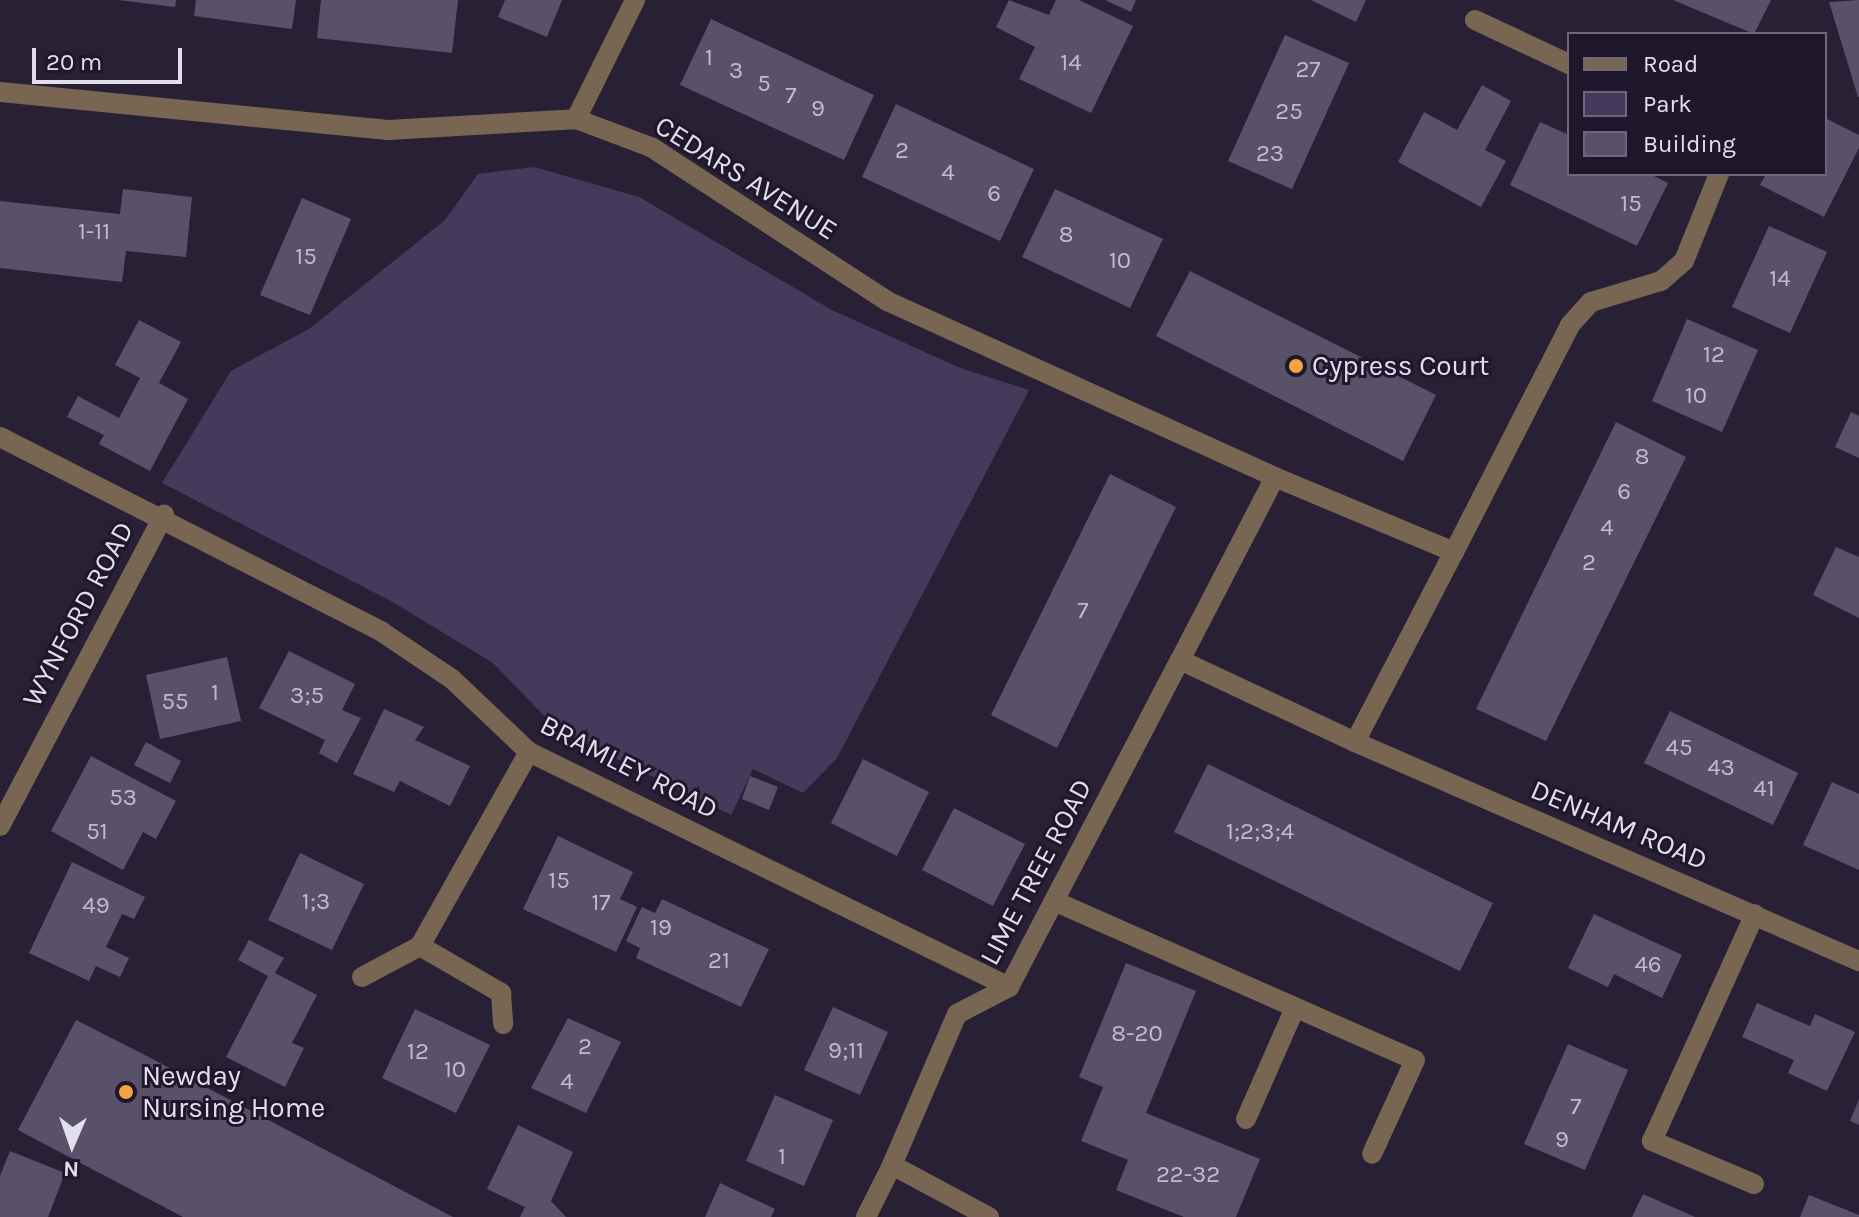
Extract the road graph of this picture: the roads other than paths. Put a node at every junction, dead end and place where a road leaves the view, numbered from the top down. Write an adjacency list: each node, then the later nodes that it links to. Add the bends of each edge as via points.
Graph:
1 (635, 0): 5 (street)
2 (1475, 20): 3 (street)
3 (1567, 63)
4 (0, 92): 5 (street, CEDARS AVENUE, via 388,130)
5 (576, 119): 8 (street, CEDARS AVENUE, via 651,147 887,301)
6 (1718, 176): 10 (street, via 1684,261 1661,281 1591,302 1570,325)
7 (0, 437): 9 (street, BRAMLEY ROAD)
8 (1275, 477): 10 (street, CEDARS AVENUE); 11 (street, LIME TREE ROAD)
9 (164, 515): 13 (street, BRAMLEY ROAD, via 382,632 452,679); 14 (street, WYNFORD ROAD)
10 (1454, 552): 12 (street)
11 (1180, 660): 12 (street, DENHAM ROAD); 15 (street, LIME TREE ROAD)
12 (1355, 742): 16 (street, DENHAM ROAD)
13 (529, 752): 17 (street); 20 (street, BRAMLEY ROAD)
14 (0, 826)
15 (1054, 901): 20 (street, LIME TREE ROAD); 21 (street)
16 (1755, 914): 18 (street, DENHAM ROAD); 26 (street, via 1652,1141)
17 (420, 946): 19 (street); 22 (street, via 501,993)
18 (1859, 961)
19 (362, 977)
20 (1009, 987): 25 (street, LIME TREE ROAD, via 957,1014)
21 (1295, 1008): 23 (street); 24 (street, via 1415,1060)
22 (503, 1024)
23 (1246, 1119)
24 (1372, 1154)
25 (892, 1165): 27 (street, LIME TREE ROAD); 28 (street)
26 (1754, 1184)
27 (866, 1217)
28 (989, 1217)

